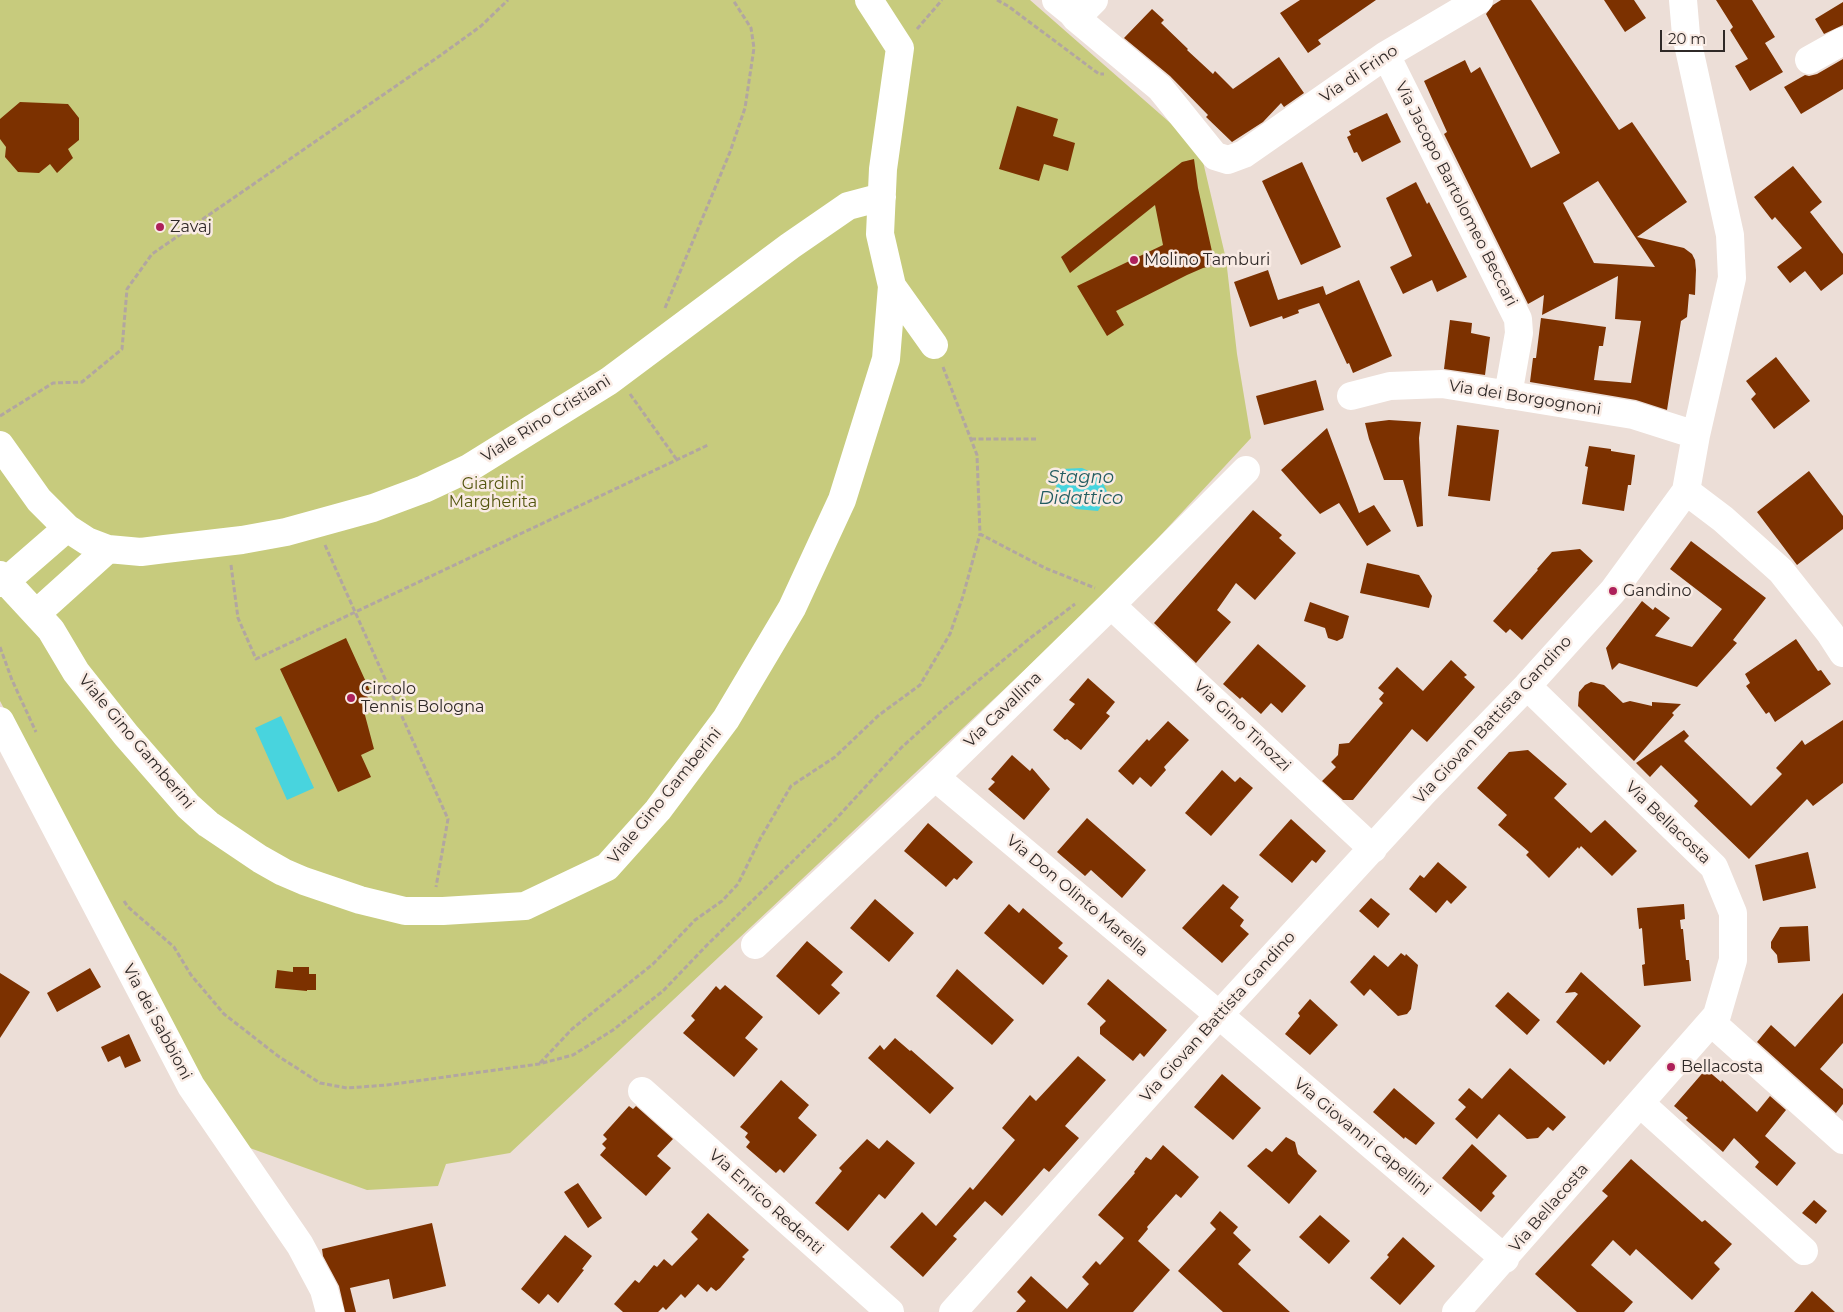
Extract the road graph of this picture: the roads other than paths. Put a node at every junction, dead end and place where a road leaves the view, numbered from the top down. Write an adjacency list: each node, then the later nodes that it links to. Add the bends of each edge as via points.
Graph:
1 (869, 0): 9 (street, via 900,48)
2 (1056, 0): 5 (street, via 1072,13)
3 (1479, 0): 7 (street, Via di Frino)
4 (1683, 0): 14 (street, Via Giovan Battista Gandino, via 1686,35 1730,235 1732,278)
5 (1085, 9): 7 (street, Via di Frino, via 1160,88 1215,156 1228,160 1244,154)
6 (1843, 41): 8 (street)
7 (1386, 55): 12 (street, Via Jacopo Bartolomeo Beccari, via 1514,307 1519,333)
8 (1809, 60)
9 (882, 197): 10 (street, via 880,234); 19 (street, Viale Rino Cristiani, via 848,206 616,375 469,468 424,489 374,508 270,535 141,552)
10 (892, 286): 11 (street); 22 (street, Viale Gino Gamberini, via 886,359 842,500 792,608 726,719 658,810 607,868 525,906 418,911 360,900 283,872 208,824 188,806 76,672)
11 (934, 346)
12 (1508, 395): 13 (street, Via dei Borgognoni, via 1442,384 1390,386); 14 (street, Via dei Borgognoni, via 1634,415)
13 (1351, 396)
14 (1696, 435): 17 (street, Via Giovan Battista Gandino)
15 (7, 454): 18 (street, Viale Rino Cristiani, via 39,500)
16 (1246, 470): 21 (street, Via Cavallina)
17 (1686, 491): 23 (street, via 1781,571); 24 (street, Via Giovan Battista Gandino, via 1614,591)
18 (67, 528): 19 (street, Viale Rino Cristiani); 20 (street)
19 (108, 549): 22 (street)
20 (2, 580): 22 (street, Viale Gino Gamberini)
21 (1106, 598): 26 (street, Via Cavallina); 27 (street, Via Gino Tinozzi)
22 (37, 613)
23 (1843, 653)
24 (1527, 686): 27 (street, Via Giovan Battista Gandino); 30 (street, Via Bellacosta, via 1714,867 1733,913 1733,960 1717,1014)
25 (0, 721): 36 (street, Via dei Sabbioni, via 191,1086 300,1245 324,1290)
26 (935, 777): 28 (street, Via Cavallina); 29 (street, Via Don Olinto Marella)
27 (1373, 848): 29 (street, Via Giovan Battista Gandino)
28 (755, 946)
29 (1219, 1014): 35 (street, Via Giovanni Capellini); 38 (street, Via Giovan Battista Gandino)
30 (1711, 1022): 32 (street, Via Bellacosta); 33 (street)
31 (642, 1092): 37 (street, Via Enrico Redenti)
32 (1641, 1104): 34 (street); 35 (street, Via Bellacosta)
33 (1843, 1140)
34 (1804, 1251)
35 (1505, 1258): 39 (street, Via Bellacosta)
36 (330, 1312)
37 (890, 1312)
38 (953, 1312)
39 (1456, 1312)

